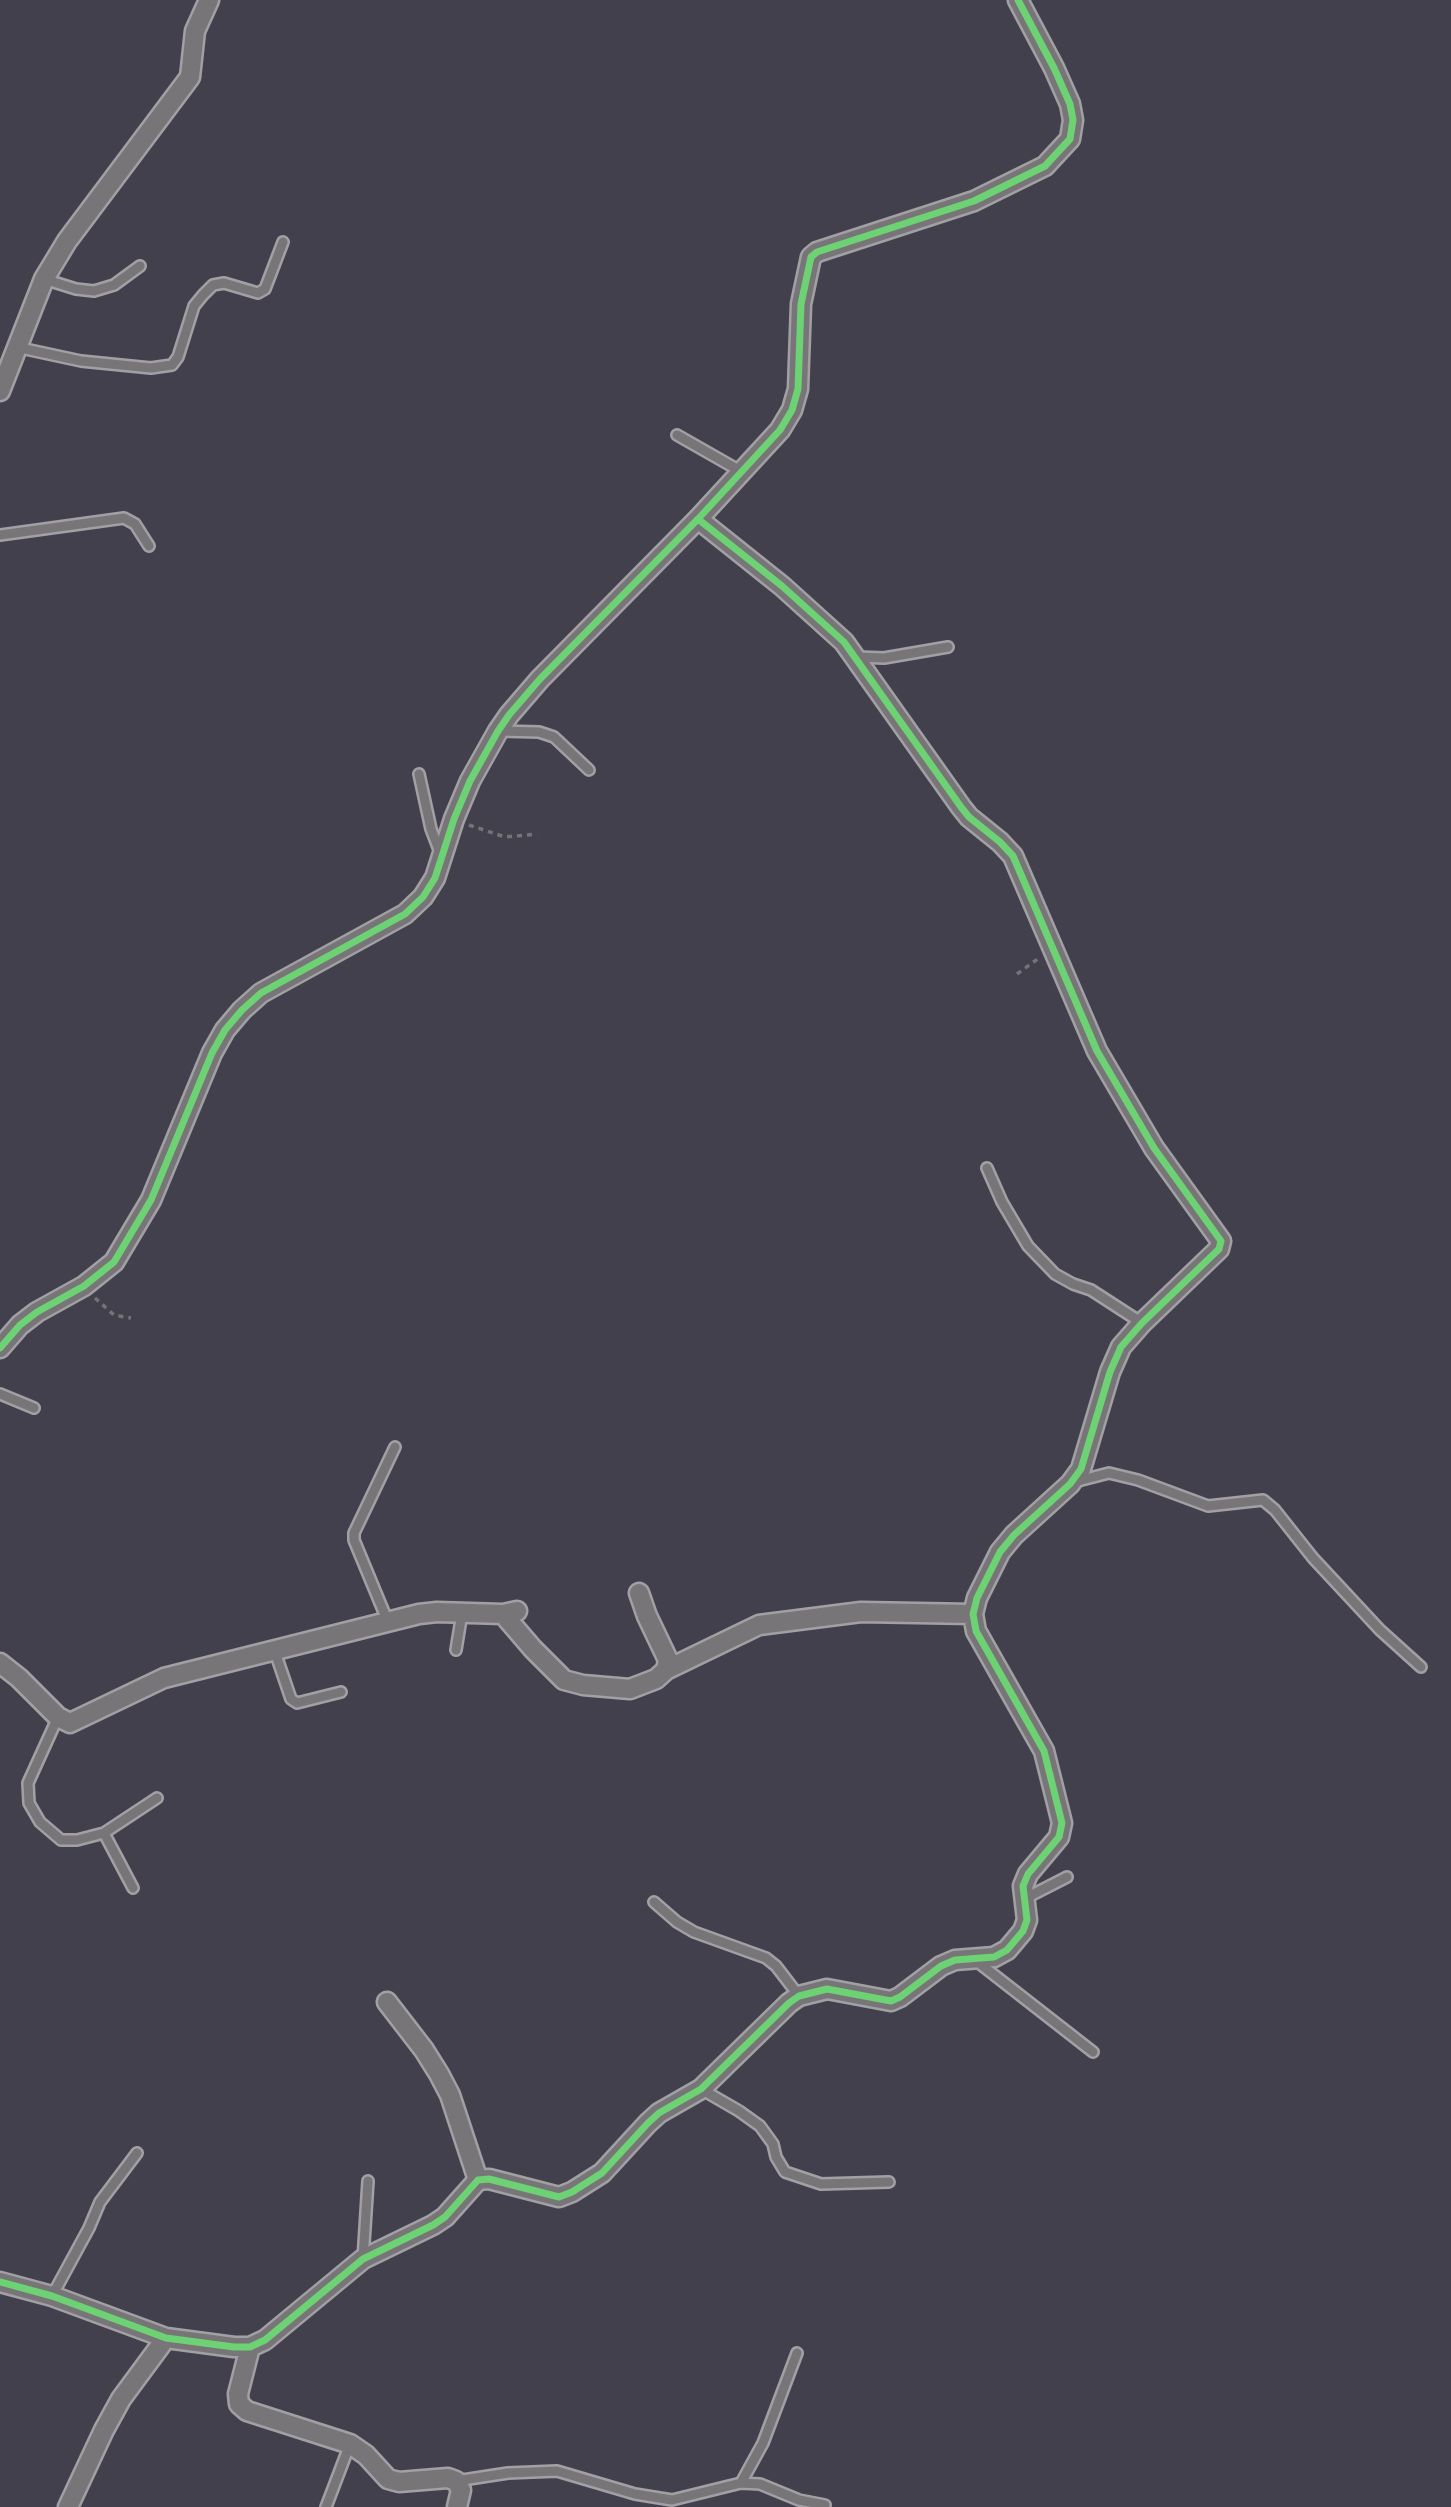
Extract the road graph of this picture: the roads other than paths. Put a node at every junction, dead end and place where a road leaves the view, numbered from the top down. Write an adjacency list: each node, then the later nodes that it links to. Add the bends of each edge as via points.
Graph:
1 (209, 0): 5 (street, via 195,31 190,77 66,241)
2 (1018, 0): 9 (street, via 1070,104 1070,139 1045,166 951,210 811,257 801,304 798,389 792,410)
3 (283, 242): 6 (lane, via 265,289 258,293 224,283 213,285 203,295 194,306 172,365 151,368 81,361)
4 (140, 266): 5 (lane, via 114,285 94,291)
5 (44, 279): 6 (street)
6 (16, 347): 7 (street)
7 (0, 391)
8 (677, 435): 9 (lane)
9 (742, 472): 10 (street)
10 (698, 519): 14 (street, via 816,615); 15 (street, via 540,679)
11 (0, 535): 12 (lane, via 124,518 135,524)
12 (149, 546)
13 (948, 647): 14 (lane, via 884,659)
14 (857, 657): 20 (street, via 961,807 1013,856 1097,1051 1154,1149 1221,1241 1219,1249)
15 (498, 731): 16 (lane, via 554,737); 18 (street, via 470,781)
16 (589, 770)
17 (419, 774): 18 (lane)
18 (442, 857): 21 (street, via 423,897 405,914 261,993 242,1010 212,1053 151,1200 114,1262 37,1312)
19 (987, 1168): 20 (lane, via 1028,1246 1055,1275 1090,1290)
20 (1142, 1323): 25 (street, via 1121,1347 1081,1469)
21 (0, 1348)
22 (0, 1394): 23 (lane)
23 (34, 1408)
24 (396, 1447): 29 (lane, via 354,1533)
25 (1069, 1484): 28 (street, via 1000,1552 976,1598); 33 (lane, via 1109,1473 1208,1506 1263,1500 1380,1630)
26 (639, 1593): 34 (street, via 668,1660)
27 (462, 1613): 29 (street, via 437,1612); 30 (lane); 34 (street, via 510,1613 533,1648 564,1680 630,1689)
28 (973, 1614): 34 (street, via 861,1612 759,1625); 41 (street, via 976,1630 1044,1751 1062,1823 1053,1847 1027,1874)
29 (388, 1622): 31 (street)
30 (456, 1650)
31 (275, 1651): 35 (lane, via 291,1699 297,1703); 36 (street, via 164,1678 70,1723)
32 (0, 1663): 36 (street)
33 (1421, 1667)
34 (666, 1670)
35 (341, 1692)
36 (58, 1717): 38 (lane, via 28,1783 29,1803 40,1822 61,1840)
37 (157, 1798): 38 (lane)
38 (104, 1833): 40 (lane)
39 (1067, 1877): 41 (lane)
40 (133, 1888)
41 (1026, 1898): 43 (street, via 1023,1931 1007,1950)
42 (654, 1902): 44 (lane, via 694,1932 766,1958)
43 (974, 1959): 44 (street, via 941,1966 891,2001 827,1989); 46 (lane)
44 (799, 1996): 47 (street)
45 (387, 2002): 49 (street, via 424,2050 450,2095)
46 (1093, 2053)
47 (702, 2089): 49 (street, via 659,2113 607,2168 572,2192 545,2195); 51 (lane, via 760,2126 785,2172 821,2184)
48 (137, 2153): 54 (lane, via 100,2202)
49 (478, 2180): 52 (street, via 439,2221)
50 (368, 2181): 52 (lane)
51 (889, 2182)
52 (363, 2259): 56 (street, via 265,2340)
53 (0, 2282): 54 (street)
54 (52, 2296): 55 (street)
55 (166, 2338): 56 (street); 62 (street, via 121,2399)
56 (250, 2347): 58 (street, via 239,2404 247,2411)
57 (797, 2353): 60 (lane, via 763,2443)
58 (350, 2444): 59 (street, via 388,2479); 63 (lane)
59 (456, 2481): 60 (lane, via 557,2471 672,2500); 64 (street, via 461,2490)
60 (741, 2483): 61 (lane, via 760,2484)
61 (825, 2505)
62 (68, 2507)
63 (326, 2507)
64 (457, 2507)

